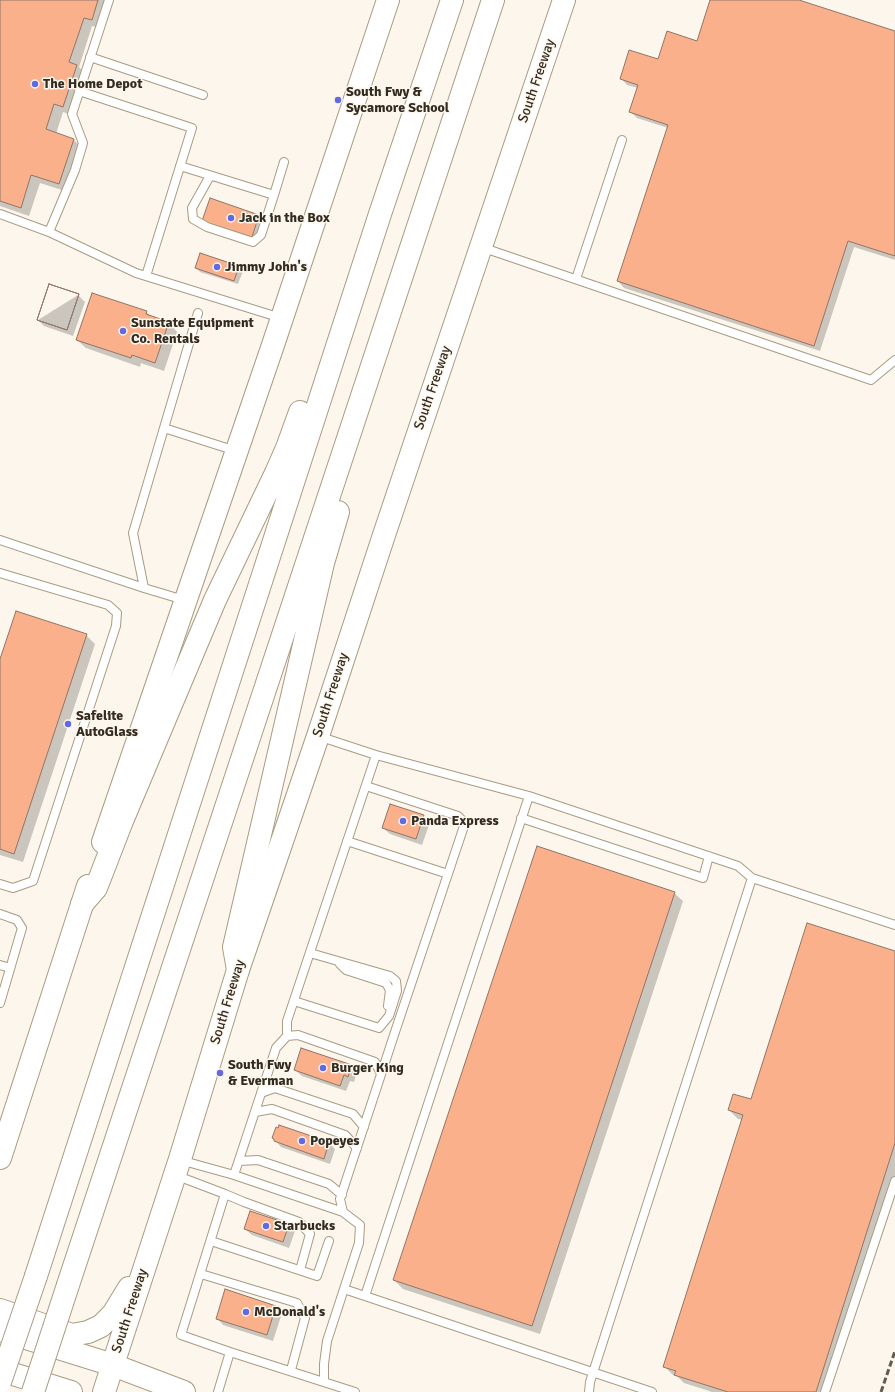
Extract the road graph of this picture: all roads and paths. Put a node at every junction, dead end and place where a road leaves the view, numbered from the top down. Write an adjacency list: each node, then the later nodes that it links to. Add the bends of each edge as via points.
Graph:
1 (109, 0): 6 (lane)
2 (388, 0): 21 (main road)
3 (452, 0): 15 (main road)
4 (493, 0): 23 (main road)
5 (564, 0): 17 (main road, South Freeway)
6 (90, 58): 7 (lane); 8 (lane)
7 (79, 91): 11 (lane, via 192,128); 16 (lane, via 72,114 83,143 75,170)
8 (203, 94)
9 (622, 140): 19 (lane)
10 (284, 162): 13 (lane)
11 (180, 166): 12 (lane); 18 (lane)
12 (210, 176): 13 (lane); 13 (lane, via 192,208 193,219 206,227 253,242 261,235)
13 (274, 195)
14 (0, 214): 16 (lane)
15 (380, 214): 40 (main road, via 361,237 287,448 215,600 96,888); 80 (main road, bridge)
16 (49, 232): 18 (lane)
17 (481, 247): 19 (lane); 30 (main road, South Freeway)
18 (146, 276): 21 (lane)
19 (576, 279): 22 (lane, via 871,380)
20 (198, 313): 24 (lane)
21 (282, 318): 25 (main road)
22 (895, 360)
23 (372, 364): 46 (main road, via 368,407 323,563 234,947); 82 (main road, bridge)
24 (164, 428): 25 (lane); 28 (lane, via 133,533)
25 (237, 451): 29 (main road)
26 (0, 540): 28 (lane)
27 (0, 573): 39 (lane, via 108,605 117,614 116,626 32,881 14,888)
28 (144, 588): 29 (lane)
29 (186, 601): 40 (main road)
30 (318, 736): 31 (lane); 46 (main road, South Freeway)
31 (376, 756): 32 (lane); 33 (lane)
32 (366, 786): 35 (lane); 37 (lane, via 458,816 463,821 464,826)
33 (529, 796): 34 (lane); 36 (lane)
34 (521, 818): 36 (lane, via 703,878); 72 (lane)
35 (347, 841): 37 (lane); 43 (lane)
36 (709, 856): 38 (lane, via 738,866)
37 (448, 874): 51 (lane)
38 (752, 878): 42 (lane); 79 (lane)
39 (0, 884)
40 (82, 904): 58 (main road)
41 (0, 914): 45 (lane, via 17,920 22,928)
42 (895, 925)
43 (310, 953): 48 (lane); 50 (lane, via 390,976 396,981 397,991 389,1016)
44 (0, 965): 45 (lane)
45 (10, 968): 47 (lane)
46 (238, 970): 60 (main road, South Freeway)
47 (3, 983): 49 (lane)
48 (294, 1002): 50 (lane); 52 (lane, via 287,1021)
49 (0, 1003)
50 (379, 1028): 51 (lane)
51 (395, 1032): 53 (lane)
52 (287, 1036): 53 (lane, via 298,1035 375,1062); 54 (lane, via 276,1048)
53 (381, 1074): 56 (lane)
54 (261, 1093): 55 (lane); 56 (lane, via 275,1088 353,1114)
55 (255, 1112): 57 (lane, via 272,1110 345,1135); 59 (lane)
56 (364, 1127): 57 (lane)
57 (357, 1148): 64 (lane)
58 (0, 1158)
59 (239, 1161): 61 (lane); 64 (lane, via 258,1160 329,1184)
60 (177, 1167): 61 (lane); 63 (lane); 68 (main road, South Freeway)
61 (234, 1175): 65 (lane)
62 (895, 1181): 90 (lane)
63 (225, 1194): 66 (lane); 69 (lane, via 299,1222 310,1234)
64 (342, 1195): 65 (lane, via 340,1199)
65 (343, 1212): 71 (lane, via 360,1225 359,1244)
66 (211, 1241): 69 (lane); 70 (lane)
67 (329, 1241): 69 (lane, via 317,1276)
68 (147, 1260): 73 (main road, via 113,1314 101,1326 88,1332 72,1335); 76 (main road, South Freeway)
69 (300, 1270)
70 (201, 1274): 75 (lane, via 182,1335); 78 (lane, via 297,1303 305,1318)
71 (344, 1289): 72 (lane); 81 (lane, via 327,1341)
72 (366, 1296): 79 (lane)
73 (0, 1310)
74 (0, 1330): 76 (main road)
75 (230, 1352): 78 (lane); 86 (lane)
76 (113, 1365): 84 (main road, South Freeway); 85 (main road)
77 (0, 1370): 83 (main road)
78 (292, 1370): 81 (lane)
79 (593, 1373): 88 (lane); 89 (lane)
80 (0, 1382)
81 (324, 1382): 87 (lane)
82 (33, 1392)
83 (71, 1392)
84 (104, 1392)
85 (184, 1392)
86 (218, 1392)
87 (355, 1392)
88 (589, 1392)
89 (652, 1392)
90 (825, 1392)

